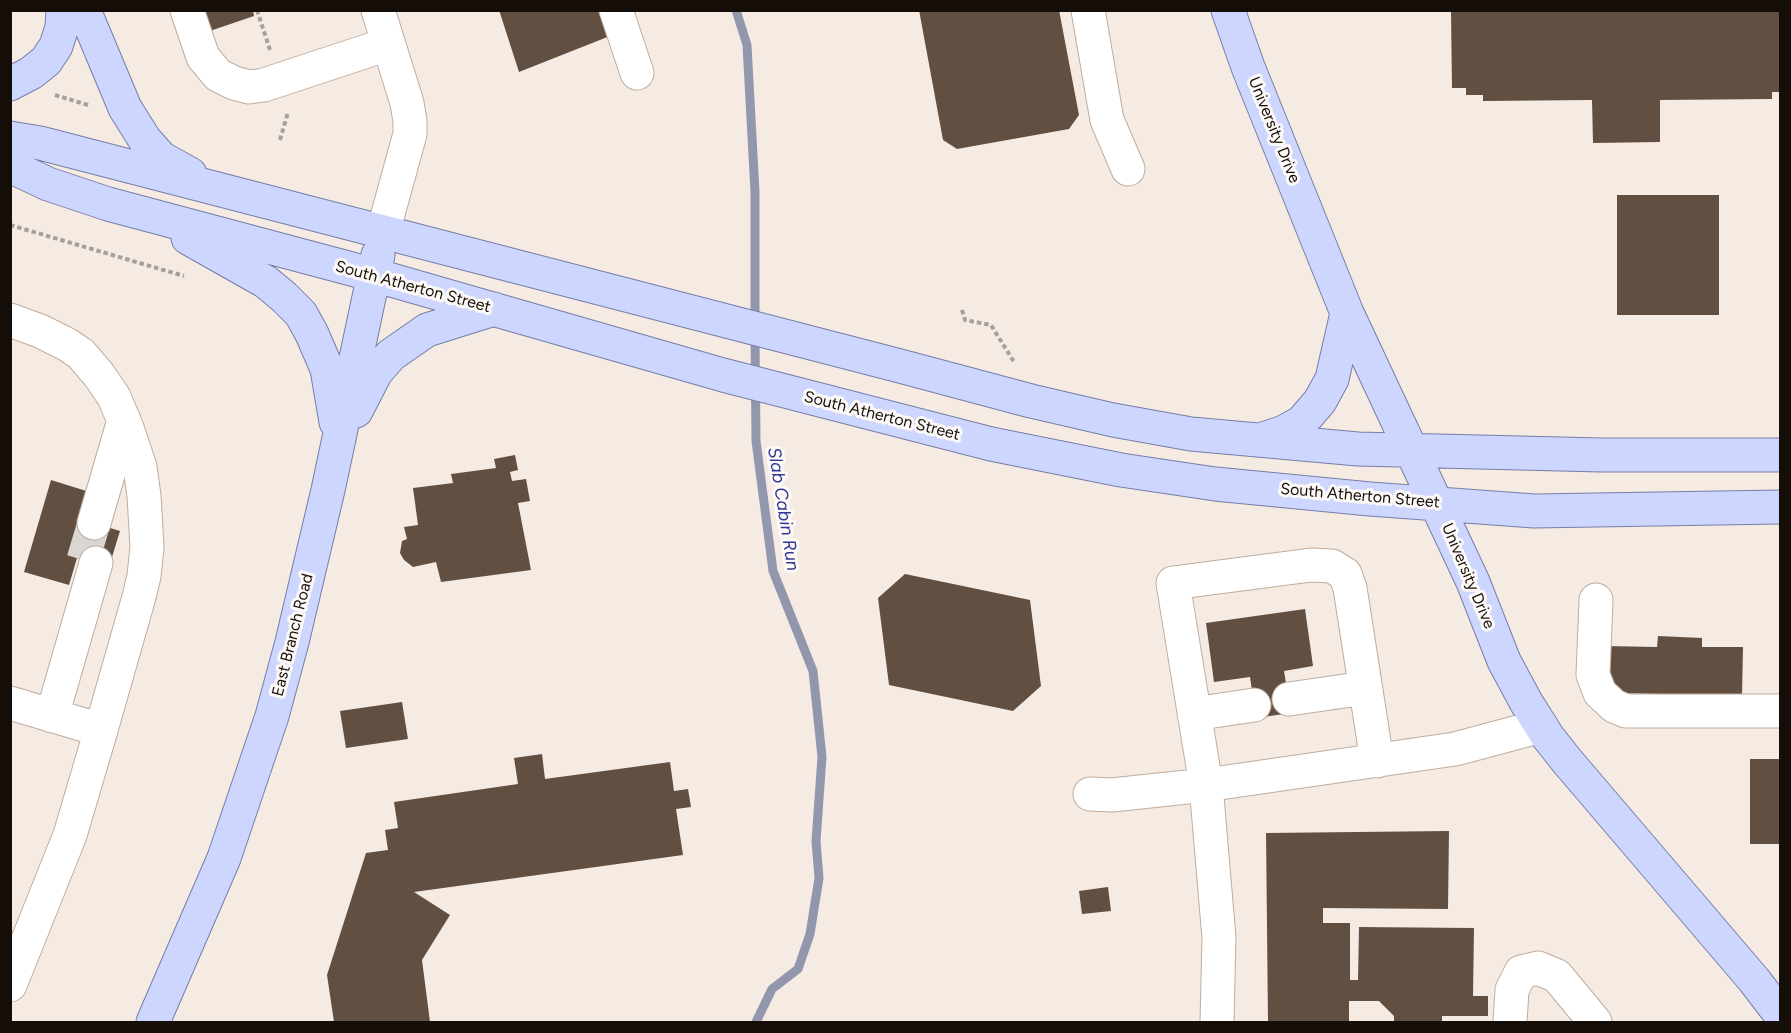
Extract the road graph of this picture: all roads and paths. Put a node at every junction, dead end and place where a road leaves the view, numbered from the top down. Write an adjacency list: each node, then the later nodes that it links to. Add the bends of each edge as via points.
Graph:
1 (63, 10): 12 (main road, via 62,27 46,61)
2 (84, 10): 20 (main road, via 125,108 161,158 193,176)
3 (188, 10): 9 (lane, via 203,57 218,75 249,87)
4 (257, 10): 10 (path)
5 (378, 10): 9 (lane)
6 (616, 10): 11 (lane)
7 (1088, 10): 19 (lane, via 1107,120)
8 (1228, 10): 28 (main road, University Drive)
9 (388, 44): 23 (lane, via 407,103 410,134)
10 (270, 50)
11 (637, 73)
12 (10, 84)
13 (46, 92): 14 (path)
14 (92, 106)
15 (288, 111): 17 (path)
16 (10, 138): 20 (main road)
17 (280, 140)
18 (10, 166): 21 (main road, South Atherton Street, via 48,184)
19 (1128, 170)
20 (253, 198): 23 (main road)
21 (130, 210): 24 (main road, South Atherton Street); 34 (main road, via 266,282 301,314 327,369 337,426)
22 (10, 225): 25 (path)
23 (383, 232): 24 (main road, East Branch Road); 32 (main road, via 1031,401 1191,434)
24 (374, 275): 26 (main road, South Atherton Street); 34 (main road, East Branch Road)
25 (192, 278)
26 (494, 309): 34 (main road, via 428,330 391,355 376,372); 36 (main road, South Atherton Street, via 841,406 991,444 1121,471 1215,484)
27 (962, 310): 30 (path, via 964,320 991,325)
28 (1347, 313): 32 (main road, via 1332,379 1320,401 1302,422); 33 (main road, University Drive)
29 (10, 320): 31 (lane, via 47,334 81,354 114,397)
30 (1016, 365)
31 (128, 431): 38 (lane); 48 (lane, via 140,467 147,547 139,597)
32 (1257, 441): 33 (main road)
33 (1411, 451): 35 (main road); 36 (main road, University Drive)
34 (336, 453): 54 (main road, East Branch Road, via 272,716 224,858)
35 (1780, 455)
36 (1436, 503): 37 (main road, South Atherton Street, via 1534,511); 47 (main road, University Drive, via 1504,661)
37 (1780, 507)
38 (101, 525)
39 (90, 562): 44 (lane)
40 (1596, 600): 45 (lane, via 1593,675 1600,693 1614,706 1626,711)
41 (1365, 688): 42 (lane); 46 (lane, via 1350,588 1345,574 1332,566 1311,565 1173,583); 49 (lane)
42 (1289, 699)
43 (1254, 705): 46 (lane)
44 (33, 710): 48 (lane)
45 (1780, 711)
46 (1194, 714): 50 (lane)
47 (1541, 726): 49 (lane, via 1455,749); 53 (main road, University Drive)
48 (101, 730): 52 (lane, via 70,835)
49 (1377, 761): 50 (lane)
50 (1206, 785): 51 (lane); 55 (lane, via 1219,938)
51 (1090, 794)
52 (10, 985)
53 (1780, 1014)
54 (153, 1023)
55 (1217, 1023)
56 (1510, 1023): 57 (lane, via 1512,990 1521,972 1538,968 1557,976)
57 (1595, 1023)

